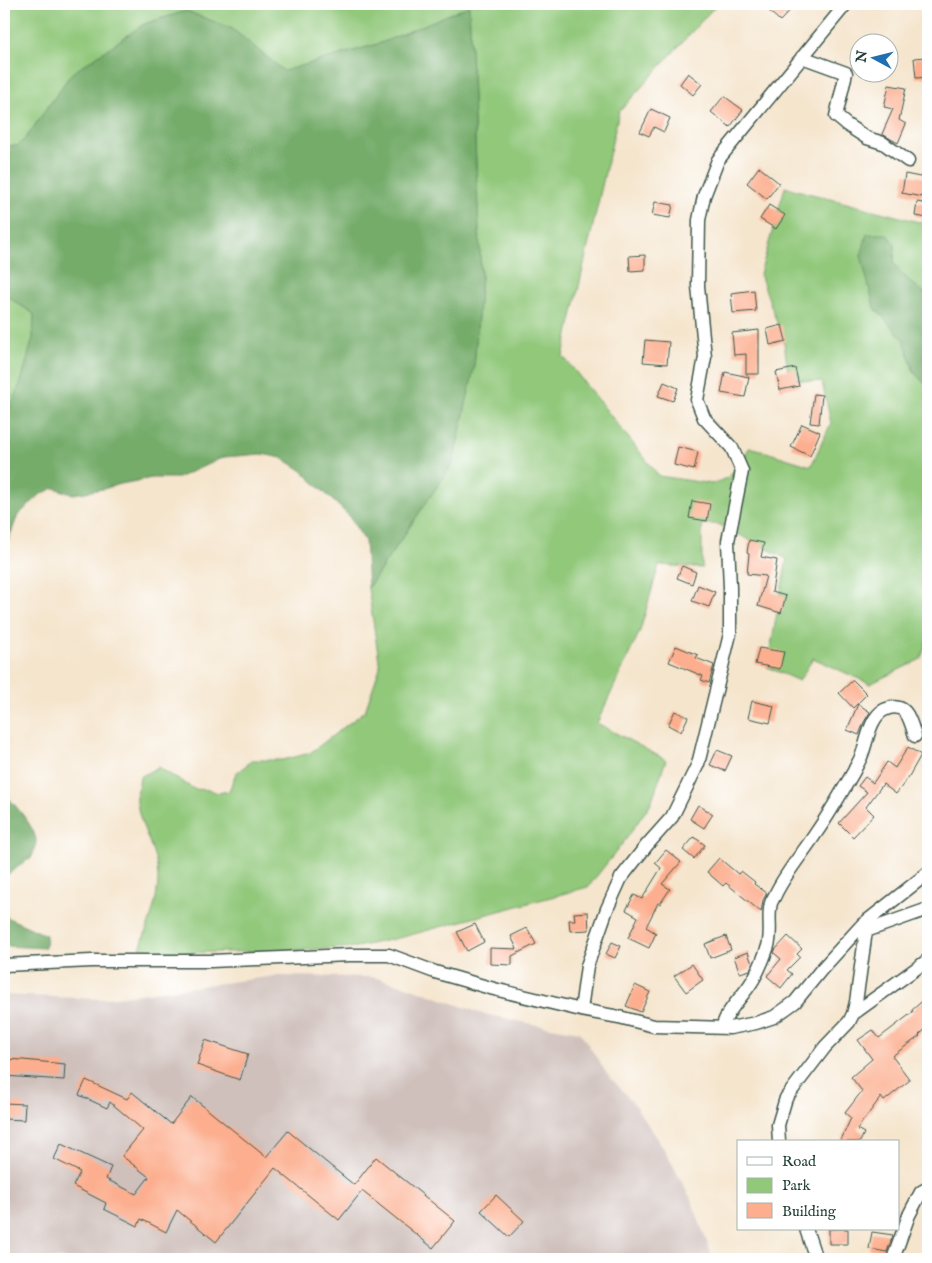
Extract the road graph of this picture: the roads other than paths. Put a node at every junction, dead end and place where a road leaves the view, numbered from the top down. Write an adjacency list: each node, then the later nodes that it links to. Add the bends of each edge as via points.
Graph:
1 (846, 4): 2 (street)
2 (802, 57): 3 (street, via 846,72 836,116); 10 (street, via 718,160 704,196 699,220 698,286 705,357 697,400 704,418 732,448 742,471 728,541 730,634 698,764 672,817 621,878 586,966)
3 (908, 161)
4 (915, 736): 12 (street, via 906,712 899,708 882,711 872,724 848,780 780,884 771,904 768,946 752,983 727,1016)
5 (928, 873): 7 (street)
6 (928, 909): 7 (street)
7 (864, 928): 11 (street); 12 (street, via 821,970 795,1002 774,1017)
8 (928, 960): 11 (street)
9 (4, 965): 10 (street, via 389,955 494,989)
10 (581, 1010): 12 (street, via 654,1026)
11 (853, 1014): 13 (street, via 786,1098 778,1125)
12 (723, 1028)
13 (780, 1140)
14 (928, 1188): 17 (street, via 921,1192 909,1214)
15 (806, 1230): 16 (street)
16 (816, 1259)
17 (893, 1259)

